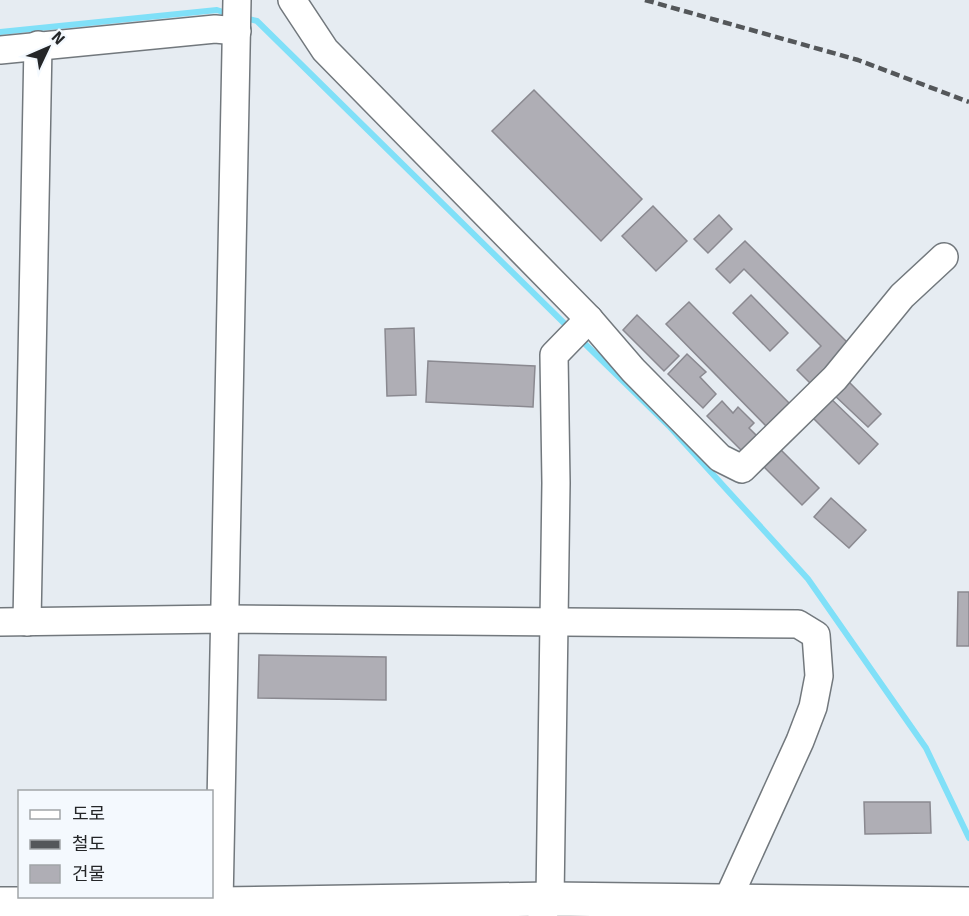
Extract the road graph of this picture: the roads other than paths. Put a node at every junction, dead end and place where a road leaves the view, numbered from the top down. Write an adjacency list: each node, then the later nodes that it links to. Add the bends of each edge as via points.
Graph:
1 (292, 0): 6 (street, via 325,50)
2 (237, 14): 3 (street, via 215,29); 7 (street)
3 (38, 45): 4 (street); 10 (street)
4 (0, 50)
5 (944, 257): 6 (street, via 902,296 836,378 742,470 720,458 633,370)
6 (572, 337): 8 (street, via 556,483)
7 (224, 619): 8 (street); 10 (street); 13 (street)
8 (553, 621): 11 (street, via 798,624 816,635 819,676 813,706); 15 (street)
9 (0, 622): 10 (street)
10 (27, 622)
11 (727, 901): 14 (highway); 15 (highway)
12 (0, 904): 13 (highway)
13 (219, 904): 15 (highway)
14 (965, 908)
15 (551, 910)

